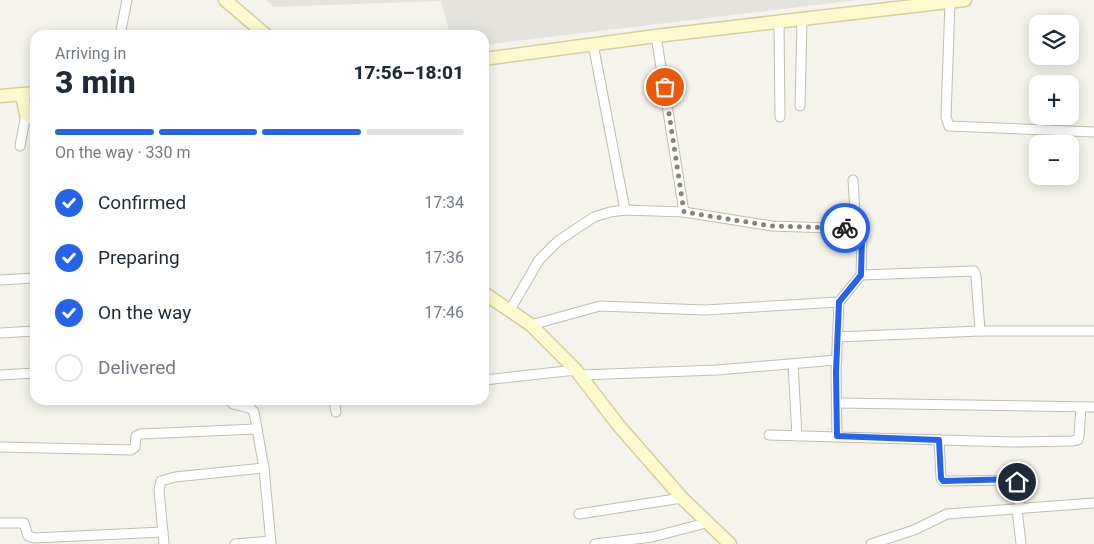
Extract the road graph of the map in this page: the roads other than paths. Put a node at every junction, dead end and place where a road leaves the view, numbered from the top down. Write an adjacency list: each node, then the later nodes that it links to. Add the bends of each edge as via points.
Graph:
1 (127, 0): 7 (street)
2 (225, 0): 8 (main road)
3 (965, 0): 4 (main road)
4 (950, 2): 5 (main road); 19 (street, via 946,117 949,126)
5 (802, 20): 6 (main road); 15 (street)
6 (779, 22): 9 (main road); 17 (street)
7 (121, 30)
8 (260, 30)
9 (656, 36): 10 (main road); 23 (street)
10 (594, 44): 11 (main road); 22 (street)
11 (489, 58)
12 (30, 94): 13 (main road)
13 (22, 95): 14 (main road); 16 (main road)
14 (0, 96)
15 (800, 106)
16 (30, 115)
17 (780, 117)
18 (30, 120): 20 (street)
19 (1094, 132)
20 (20, 146)
21 (854, 180): 24 (street)
22 (625, 210): 23 (street); 30 (street, via 594,217 558,241 539,260)
23 (684, 212): 24 (street, via 772,226)
24 (856, 229): 25 (street, via 862,237)
25 (861, 275): 29 (street); 33 (street, via 974,271)
26 (30, 278): 27 (street)
27 (0, 280)
28 (489, 296): 30 (main road)
29 (839, 302): 31 (street, via 705,310 600,306); 36 (street)
30 (510, 310): 31 (main road)
31 (531, 325): 40 (main road)
32 (30, 331): 35 (street)
33 (980, 331): 34 (street); 36 (street)
34 (1094, 331)
35 (0, 332)
36 (837, 337): 37 (street)
37 (836, 360): 38 (street); 43 (street)
38 (794, 364): 40 (street, via 716,370); 51 (street)
39 (30, 373): 41 (street)
40 (578, 373): 42 (street); 56 (main road)
41 (0, 375)
42 (489, 380)
43 (836, 403): 46 (street); 52 (street)
44 (237, 405): 49 (street, via 252,409)
45 (335, 405): 48 (street)
46 (1081, 407): 47 (street); 53 (street, via 1076,441)
47 (1094, 407)
48 (336, 412)
49 (257, 429): 54 (street, via 140,434 136,436 131,450); 55 (street)
50 (769, 435): 51 (street)
51 (797, 436): 52 (street)
52 (837, 436): 53 (street)
53 (939, 440): 58 (street, via 943,481 1016,480)
54 (0, 447)
55 (264, 468): 62 (street, via 161,481); 63 (street)
56 (682, 498): 59 (street); 61 (main road)
57 (1094, 504): 58 (street)
58 (1018, 509): 68 (street, via 947,514 914,530); 69 (street)
59 (579, 514)
60 (0, 523): 62 (street, via 24,523 28,536 34,538)
61 (706, 523): 66 (street, via 652,537); 67 (main road)
62 (163, 532): 64 (street)
63 (271, 543): 65 (street)
64 (164, 544)
65 (236, 544)
66 (595, 544)
67 (730, 544)
68 (871, 544)
69 (1020, 544)

